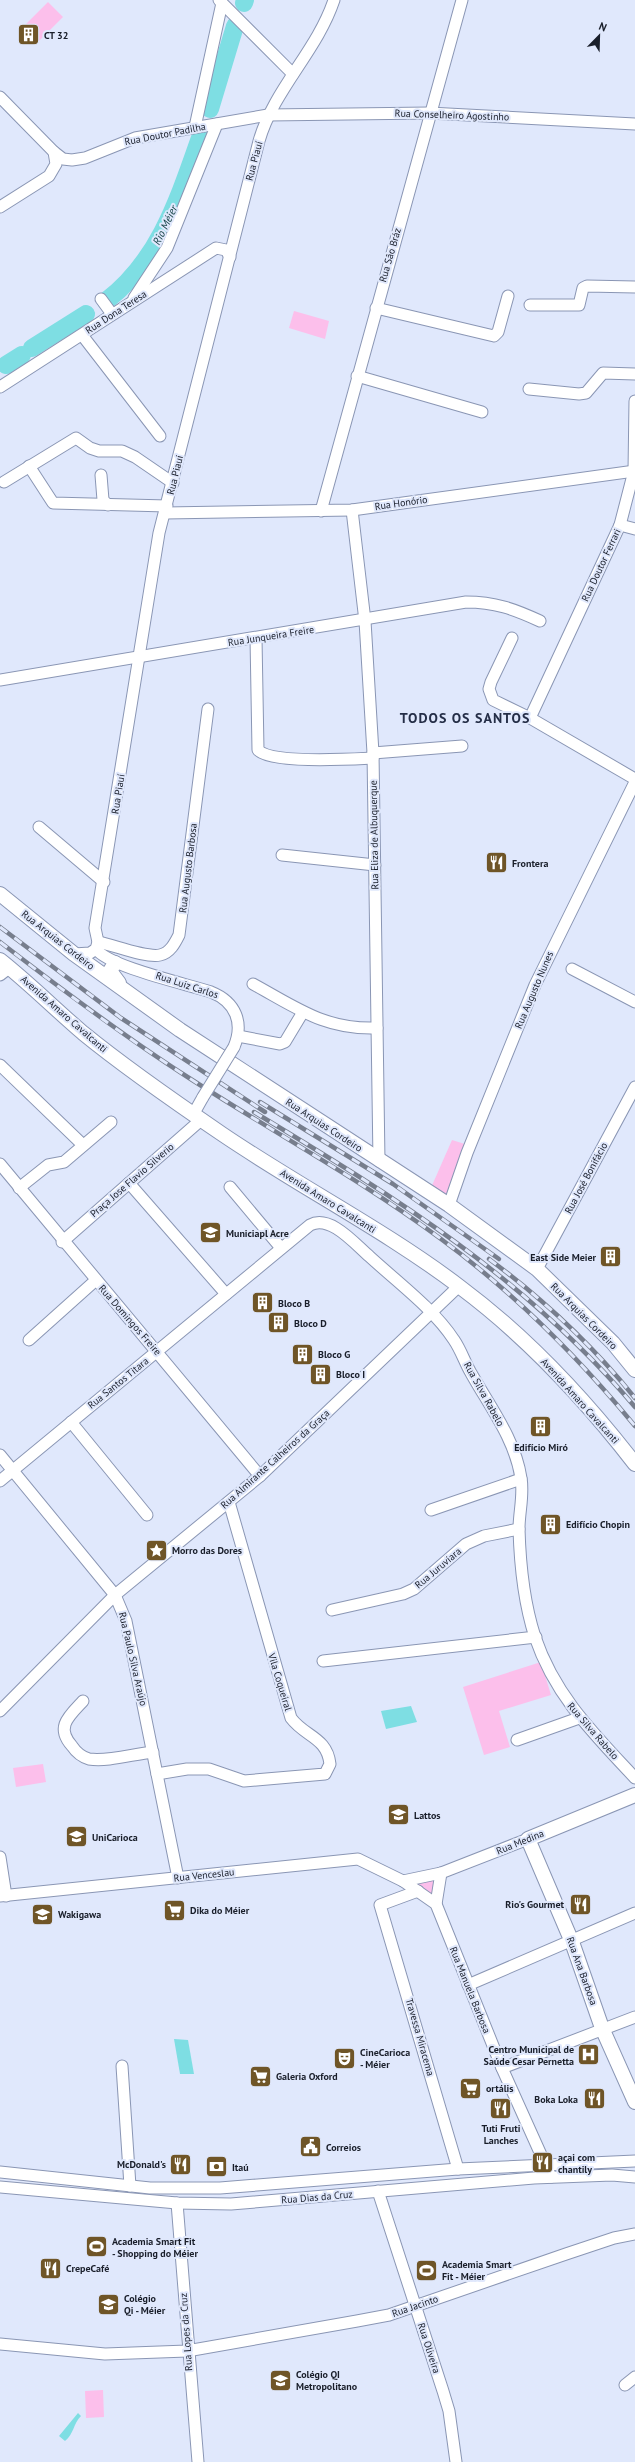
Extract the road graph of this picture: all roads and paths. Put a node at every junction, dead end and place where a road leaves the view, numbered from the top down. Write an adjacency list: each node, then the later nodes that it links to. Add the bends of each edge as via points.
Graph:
1 (334, 0): 4 (street, Rua Piauí, via 321,30)
2 (462, 0): 6 (street, Rua São Bráz)
3 (221, 2): 4 (street); 10 (street)
4 (293, 74): 7 (street, Rua Piauí)
5 (0, 97): 11 (street)
6 (429, 113): 7 (street, Rua Conselheiro Agostinho); 9 (street, Rua Conselheiro Agostinho); 18 (street, Rua São Bráz)
7 (268, 115): 8 (street, Rua Doutor Padilha); 13 (street, Rua Piauí)
8 (217, 124): 10 (street, Rua Doutor Padilha); 16 (street, via 167,248)
9 (635, 124)
10 (195, 127): 11 (street, Rua Doutor Padilha, via 135,138 85,158 63,159)
11 (54, 152): 12 (street, via 56,164 49,176)
12 (0, 207)
13 (230, 258): 16 (street, Rua Dona Teresa, via 226,250 216,248); 31 (street, Rua Piauí)
14 (635, 287): 17 (street, via 587,286 583,288 579,305)
15 (508, 296): 18 (street, via 498,332 494,336)
16 (131, 302): 19 (street, Rua Dona Teresa, via 106,306)
17 (530, 305)
18 (376, 308): 21 (street, Rua São Bráz)
19 (82, 335): 22 (street, Rua Dona Teresa); 26 (street)
20 (635, 374): 23 (street, via 603,373 591,389 579,394)
21 (357, 376): 25 (street); 35 (street, Rua São Bráz)
22 (0, 387)
23 (529, 389)
24 (635, 402): 28 (street, Rua Doutor Ferrari)
25 (482, 412)
26 (160, 436)
27 (29, 466): 30 (street); 31 (street, via 76,438 99,451 122,451 135,457); 32 (street, Rua Honório, via 54,503)
28 (635, 471): 34 (street, Rua Honório); 36 (street, Rua Doutor Ferrari)
29 (101, 475): 32 (street, via 103,500)
30 (4, 482)
31 (173, 483): 33 (street, Rua Piauí)
32 (108, 505): 33 (street, Rua Honório)
33 (166, 510): 35 (street, Rua Honório); 42 (street, Rua Piauí, via 159,537)
34 (352, 510): 35 (street, Rua Honório); 39 (street, Rua Eliza de Albuquerque)
35 (321, 511)
36 (620, 525): 37 (street); 45 (street, Rua Doutor Ferrari)
37 (635, 529)
38 (540, 620): 39 (street, Rua Junqueira Freire, via 488,602 466,602)
39 (365, 621): 40 (street, Rua Junqueira Freire); 47 (street, Rua Eliza de Albuquerque)
40 (256, 638): 42 (street, Rua Junqueira Freire); 47 (street, via 258,750 267,756 309,759 343,760)
41 (512, 638): 45 (street, via 489,689 493,700)
42 (140, 656): 43 (street, Rua Junqueira Freire); 52 (street, Rua Piauí)
43 (0, 680)
44 (208, 709): 54 (street, Rua Augusto Barbosa, via 179,935 169,951 160,955)
45 (530, 718): 48 (street)
46 (462, 746): 47 (street)
47 (373, 755): 51 (street, Rua Eliza de Albuquerque)
48 (635, 780): 75 (street, Rua Augusto Nunes, via 535,985 466,1153)
49 (39, 827): 52 (street)
50 (282, 855): 51 (street)
51 (375, 865): 63 (street, Rua Eliza de Albuquerque)
52 (104, 882): 54 (street, Rua Piauí, via 95,928)
53 (0, 894): 55 (main road, Rua Arquias Cordeiro)
54 (97, 945): 55 (street, via 90,953); 56 (street, Rua Luiz Carlos, via 100,955)
55 (74, 954): 60 (main road, Rua Arquias Cordeiro)
56 (115, 963): 60 (main road, via 110,971 112,975); 64 (street, Rua Luiz Carlos, via 218,995 231,1005 238,1018)
57 (3, 968): 67 (main road, Avenida Amaro Cavalcanti, via 106,1051)
58 (572, 969): 61 (street)
59 (253, 984): 62 (street)
60 (134, 998): 70 (main road, Rua Arquias Cordeiro)
61 (635, 1002)
62 (303, 1012): 63 (street, via 344,1028); 64 (street, via 285,1042 280,1044)
63 (377, 1028): 70 (street, Rua Eliza de Albuquerque)
64 (238, 1036): 67 (street, Rua Luiz Carlos, bridge, via 234,1047 203,1097)
65 (0, 1065): 69 (street)
66 (635, 1086): 79 (street, Rua José Bonifácio)
67 (198, 1116): 72 (street, Praça Jose Flavio Silverio); 81 (main road, Avenida Amaro Cavalcanti, via 278,1170 423,1260)
68 (111, 1122): 69 (street)
69 (83, 1145): 74 (street, via 64,1162 48,1164)
70 (379, 1161): 75 (main road, Rua Arquias Cordeiro)
71 (0, 1164): 74 (street, Rua Domingos Freire)
72 (129, 1183): 77 (street, Praça Jose Flavio Silverio); 82 (street)
73 (230, 1187): 78 (street)
74 (19, 1188): 77 (street, Rua Domingos Freire)
75 (449, 1205): 79 (main road, Rua Arquias Cordeiro)
76 (310, 1225): 78 (street, Rua Santos Titara); 83 (street, Rua Silva Rabelo, via 316,1221 325,1222 335,1228)
77 (62, 1242): 80 (street, Rua Domingos Freire)
78 (281, 1248): 82 (street, Rua Santos Titara)
79 (537, 1269): 86 (main road, Rua Arquias Cordeiro, via 613,1343)
80 (96, 1280): 84 (street); 85 (street, Rua Domingos Freire)
81 (459, 1286): 83 (street, Rua Almirante Calheiros da Graça); 89 (main road, Avenida Amaro Cavalcanti, via 513,1330 557,1372)
82 (226, 1294): 85 (street, Rua Santos Titara)
83 (432, 1314): 91 (street, Rua Almirante Calheiros da Graça); 92 (street, Rua Silva Rabelo, via 454,1339 498,1420 515,1454)
84 (29, 1340)
85 (158, 1350): 87 (street, Rua Santos Titara); 91 (street, Rua Domingos Freire)
86 (635, 1370)
87 (71, 1422): 90 (street, Rua Santos Titara); 96 (street)
88 (0, 1455): 90 (street, Rua Paulo Silva Araújo)
89 (635, 1464)
90 (12, 1470): 93 (street, Rua Santos Titara); 98 (street, Rua Paulo Silva Araújo)
91 (260, 1476): 94 (street, Rua Almirante Calheiros da Graça)
92 (521, 1479): 95 (street); 97 (street, Rua Silva Rabelo)
93 (0, 1480)
94 (229, 1502): 98 (street, Rua Almirante Calheiros da Graça); 107 (street, Vila Coqueiral, via 291,1718 324,1745 330,1764 325,1774 244,1781 209,1769 187,1769)
95 (431, 1510)
96 (147, 1515)
97 (519, 1529): 99 (street, Rua Juruviara, via 475,1539 466,1544 414,1589 403,1594); 100 (street, Rua Silva Rabelo, via 523,1582)
98 (115, 1595): 103 (street, Rua Almirante Calheiros da Graça); 106 (street, Rua Paulo Silva Araújo, via 126,1621)
99 (332, 1610)
100 (536, 1637): 101 (street); 104 (street, Rua Silva Rabelo, via 558,1686)
101 (323, 1661)
102 (83, 1701): 106 (street, via 68,1718 64,1731 64,1738 78,1753 88,1759 97,1759)
103 (0, 1712)
104 (579, 1718): 105 (street); 108 (street, Rua Silva Rabelo)
105 (517, 1740)
106 (153, 1752): 107 (street, Rua Paulo Silva Araújo)
107 (157, 1774): 113 (street, Rua Paulo Silva Araújo)
108 (635, 1778)
109 (635, 1795): 110 (main road, Rua Medina)
110 (528, 1839): 112 (street, Rua Medina); 119 (main road, Rua Ana Barbosa)
111 (0, 1857): 116 (street)
112 (441, 1873): 114 (street, Rua Medina); 117 (street)
113 (178, 1878): 114 (street, Rua Venceslau, via 358,1859); 116 (street, Rua Venceslau)
114 (403, 1881): 115 (street)
115 (418, 1891): 117 (street); 128 (street, Travessa Miracema, via 380,1905)
116 (3, 1896)
117 (436, 1904): 120 (street, Rua Manuela Barbosa)
118 (635, 1913): 119 (street)
119 (572, 1942): 120 (street); 122 (main road, Rua Ana Barbosa)
120 (468, 1985): 124 (street, Rua Manuela Barbosa)
121 (635, 2017): 122 (street)
122 (602, 2028): 124 (street); 125 (main road, Rua Ana Barbosa)
123 (122, 2066): 132 (street)
124 (502, 2068): 127 (street, Rua Manuela Barbosa)
125 (635, 2102)
126 (635, 2161): 127 (street, Rua Dias da Cruz)
127 (544, 2164): 128 (street, Rua Dias da Cruz); 130 (street, Rua Manuela Barbosa)
128 (458, 2169): 132 (street, Rua Dias da Cruz, via 238,2188)
129 (0, 2172): 132 (street, Rua Dias da Cruz)
130 (551, 2177): 131 (street, Rua Dias da Cruz); 134 (street, Rua Dias da Cruz)
131 (635, 2177)
132 (130, 2186)
133 (0, 2187): 135 (street, Rua Dias da Cruz)
134 (378, 2191): 135 (street, Rua Dias da Cruz, via 245,2204); 137 (street, Rua Oliveira)
135 (176, 2203): 139 (street, Rua Lopes da Cruz)
136 (635, 2234): 137 (street, Rua Jacinto, via 607,2240)
137 (415, 2305): 139 (street, Rua Jacinto, via 390,2315); 143 (street, Rua Oliveira, via 449,2411)
138 (0, 2344): 139 (street, Rua Jacinto, via 105,2354)
139 (187, 2351): 142 (street, Rua Lopes da Cruz)
140 (635, 2377): 141 (street)
141 (625, 2385)
142 (198, 2462)
143 (456, 2462)

